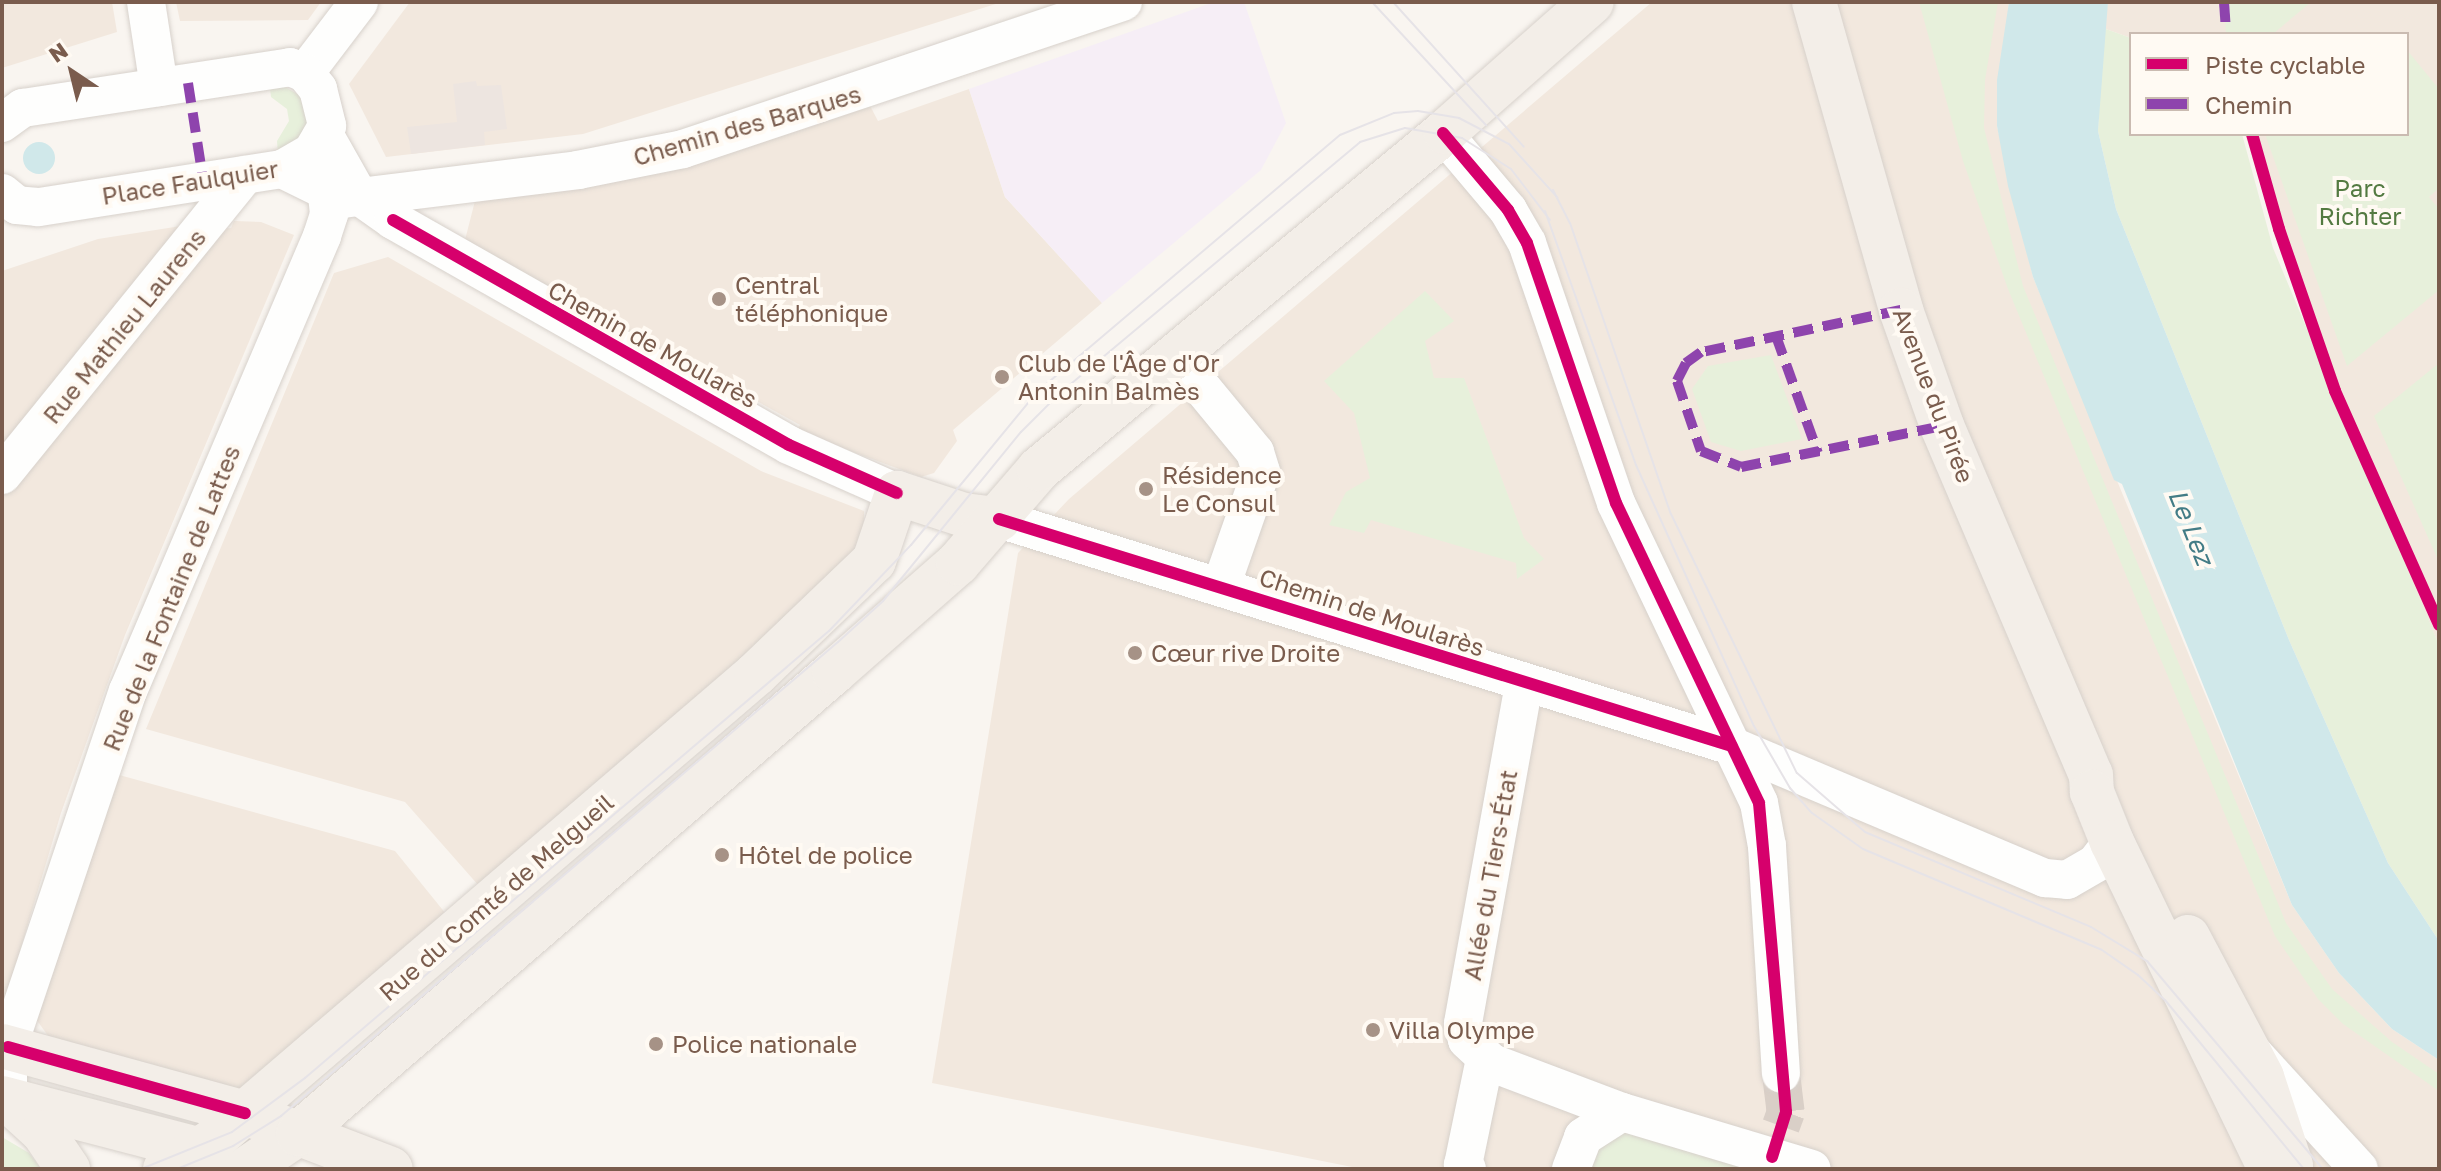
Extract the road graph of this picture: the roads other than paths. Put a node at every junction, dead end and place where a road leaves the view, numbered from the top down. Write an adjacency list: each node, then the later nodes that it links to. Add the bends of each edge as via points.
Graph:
1 (146, 2): 7 (street)
2 (359, 2): 6 (street)
3 (1123, 2): 14 (street, Chemin des Barques, via 683,149 578,170)
4 (1592, 2): 9 (main road, Rue du Comté de Melgueil)
5 (1814, 2): 22 (main road, Avenue du Pirée, via 1901,310 1942,426)
6 (305, 73): 7 (street, via 290,67); 10 (street, via 324,103)
7 (159, 87): 8 (street, via 23,108)
8 (2, 123)
9 (1443, 133): 15 (main road, Rue du Comté de Melgueil); 21 (street, via 1508,210 1527,243 1616,503)
10 (324, 134): 11 (street, Place Faulquier, via 312,152); 14 (street, Chemin de Moularès)
11 (282, 169): 12 (street, Place Faulquier); 14 (street, Chemin de Moularès)
12 (245, 175): 13 (street, Place Faulquier, via 38,207 17,205); 16 (street, Rue Mathieu Laurens)
13 (2, 193)
14 (343, 195): 17 (street, Chemin de Moularès, via 789,445); 24 (street, Rue de la Fontaine de Lattes, via 329,214 128,691)
15 (1175, 355): 18 (main road, Rue du Comté de Melgueil, via 1039,469); 19 (street, via 1255,452 1261,472)
16 (2, 475)
17 (897, 493): 18 (main road, Chemin de Moularès, via 964,515); 31 (main road, Rue du Comté de Melgueil, via 874,561 860,578 756,674)
18 (999, 519): 19 (street, Chemin de Moularès); 28 (main road, Rue du Comté de Melgueil, via 958,563 851,658)
19 (1221, 586): 20 (street, Chemin de Moularès)
20 (1524, 684): 21 (street, Chemin de Moularès); 26 (street, Allée du Tiers-État, via 1463,1024 1467,1040)
21 (1732, 746): 23 (street, Chemin de Moularès, via 2045,878 2067,880 2096,863); 27 (street, via 1759,803 1767,846)
22 (2091, 775): 23 (main road, Avenue du Pirée, via 2092,792); 25 (main road, Avenue du Pirée, via 2105,784)
23 (2112, 842): 40 (main road, Avenue du Pirée)
24 (5, 1046): 29 (street, Rue de la Fontaine de Lattes); 31 (main road)
25 (2249, 1049): 41 (main road, via 2276,1108); 42 (street, Avenue du Pirée)
26 (1485, 1059): 30 (street); 37 (street, via 1463,1165)
27 (1781, 1074)
28 (352, 1086): 32 (main road, Rue du Comté de Melgueil); 36 (main road, via 362,1120)
29 (5, 1099): 33 (main road); 35 (main road, via 43,1132)
30 (1622, 1112): 38 (street, via 1583,1137); 39 (street, via 1777,1142)
31 (245, 1113): 32 (main road); 33 (main road, Rue du Comté de Melgueil)
32 (298, 1134): 34 (main road, Rue du Comté de Melgueil); 36 (main road)
33 (181, 1160): 34 (main road)
34 (258, 1167)
35 (68, 1169)
36 (392, 1169)
37 (1467, 1169)
38 (1571, 1169)
39 (1812, 1169)
40 (2270, 1169)
41 (2292, 1169)
42 (2359, 1169)

